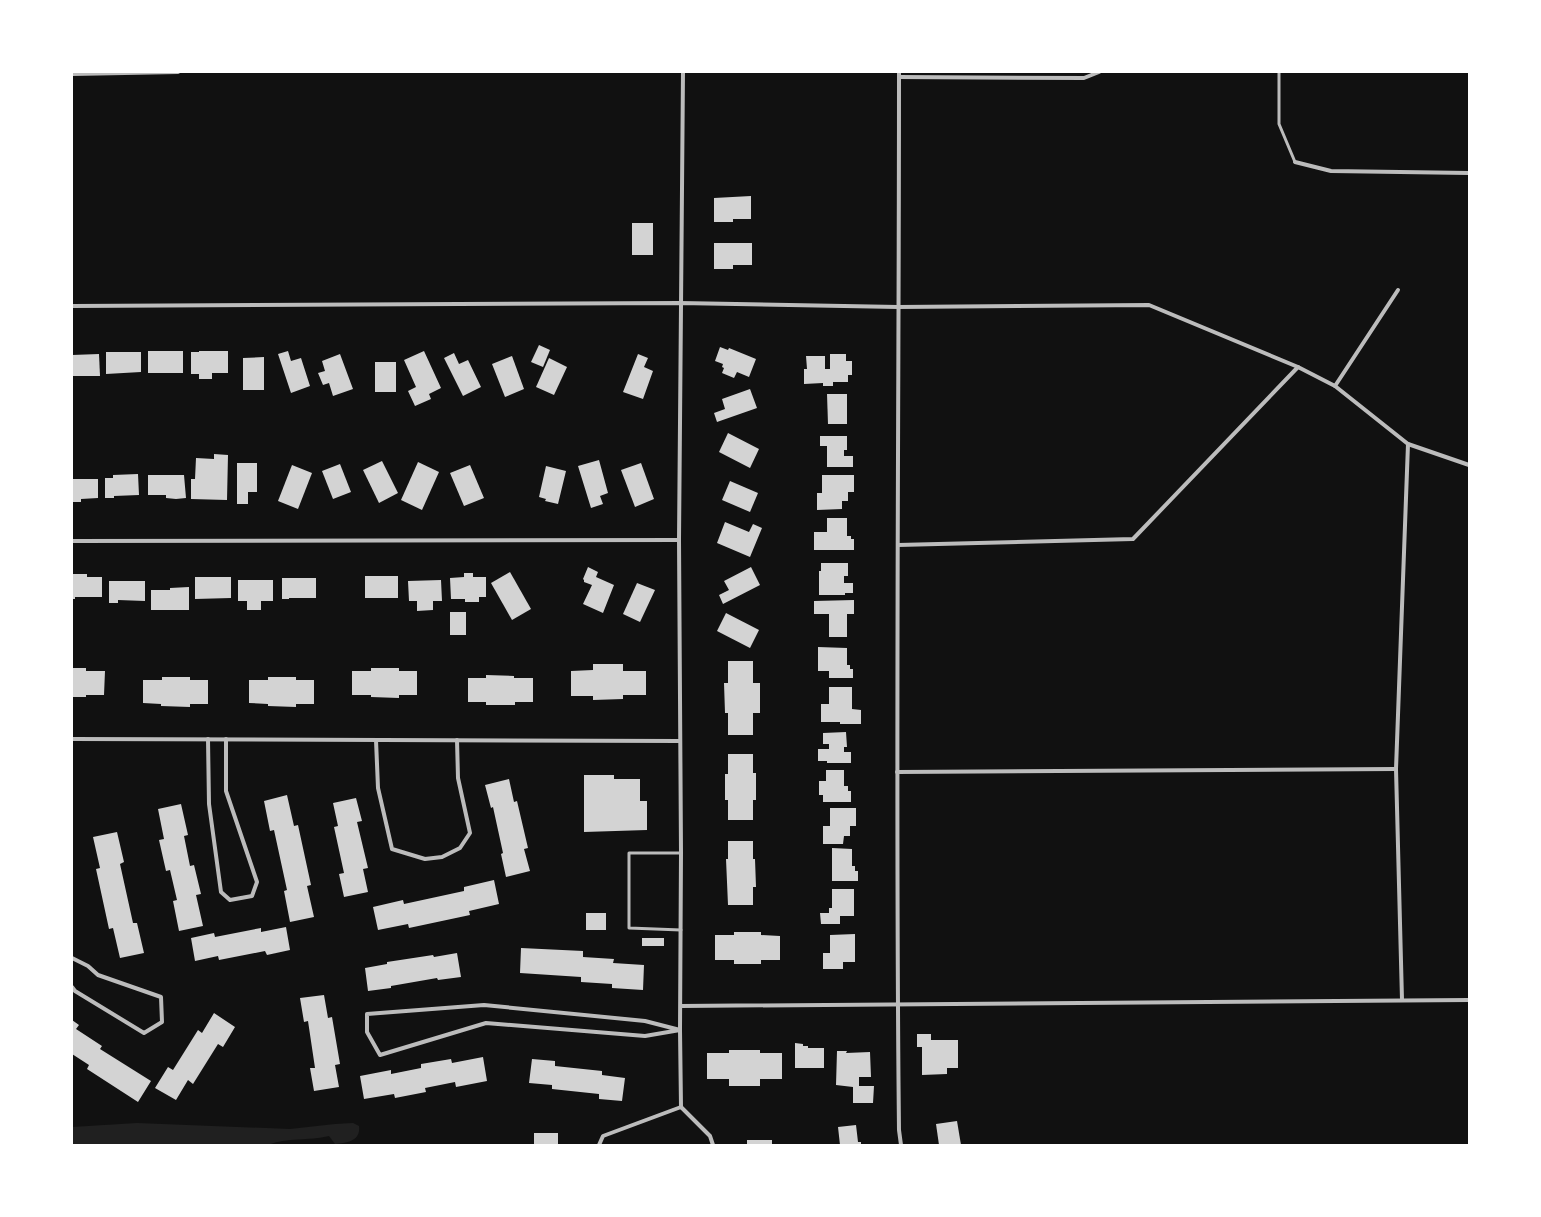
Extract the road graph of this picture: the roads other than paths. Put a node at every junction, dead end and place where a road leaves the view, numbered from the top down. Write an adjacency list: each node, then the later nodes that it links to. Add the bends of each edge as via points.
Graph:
1 (178, 72): 5 (street)
2 (683, 72): 10 (street)
3 (1099, 72): 6 (street, via 1084,78)
4 (1279, 72): 7 (lane, via 1279,124)
5 (72, 74)
6 (899, 74): 12 (street)
7 (1295, 162): 8 (street, via 1331,172)
8 (1469, 173)
9 (1398, 290): 14 (street)
10 (680, 303): 11 (street); 12 (street); 17 (street)
11 (72, 306)
12 (898, 306): 13 (street, via 1149,306); 19 (street)
13 (1298, 367): 14 (street); 19 (street, via 1133,539)
14 (1335, 386): 15 (street)
15 (1408, 444): 16 (street); 26 (street)
16 (1469, 465)
17 (679, 540): 18 (street); 25 (street)
18 (72, 542)
19 (898, 545): 27 (street)
20 (72, 739): 21 (street)
21 (208, 739): 22 (street); 22 (street, via 209,804 221,892 230,900 252,896 257,882 226,791)
22 (226, 739): 23 (street)
23 (376, 740): 24 (street); 24 (street, via 378,788 392,849 425,859 442,857 460,848 470,833 458,778)
24 (457, 740): 25 (street)
25 (680, 741): 28 (street)
26 (1396, 769): 27 (street); 32 (street)
27 (897, 772): 34 (street)
28 (681, 853): 29 (street); 29 (lane, via 629,853 629,928)
29 (681, 930): 35 (street)
30 (72, 958): 31 (street, via 88,966 98,975 161,997 162,1022 144,1033 75,991)
31 (72, 986)
32 (1402, 1000): 33 (street); 34 (street)
33 (1469, 1000)
34 (898, 1005): 35 (street); 40 (street)
35 (681, 1006): 36 (street)
36 (680, 1030): 36 (street, via 644,1021 484,1004 367,1014 367,1032 380,1055 486,1023 644,1036); 37 (street)
37 (681, 1107): 38 (street, via 603,1136); 39 (street, via 710,1136)
38 (599, 1145)
39 (713, 1145)
40 (901, 1145)

